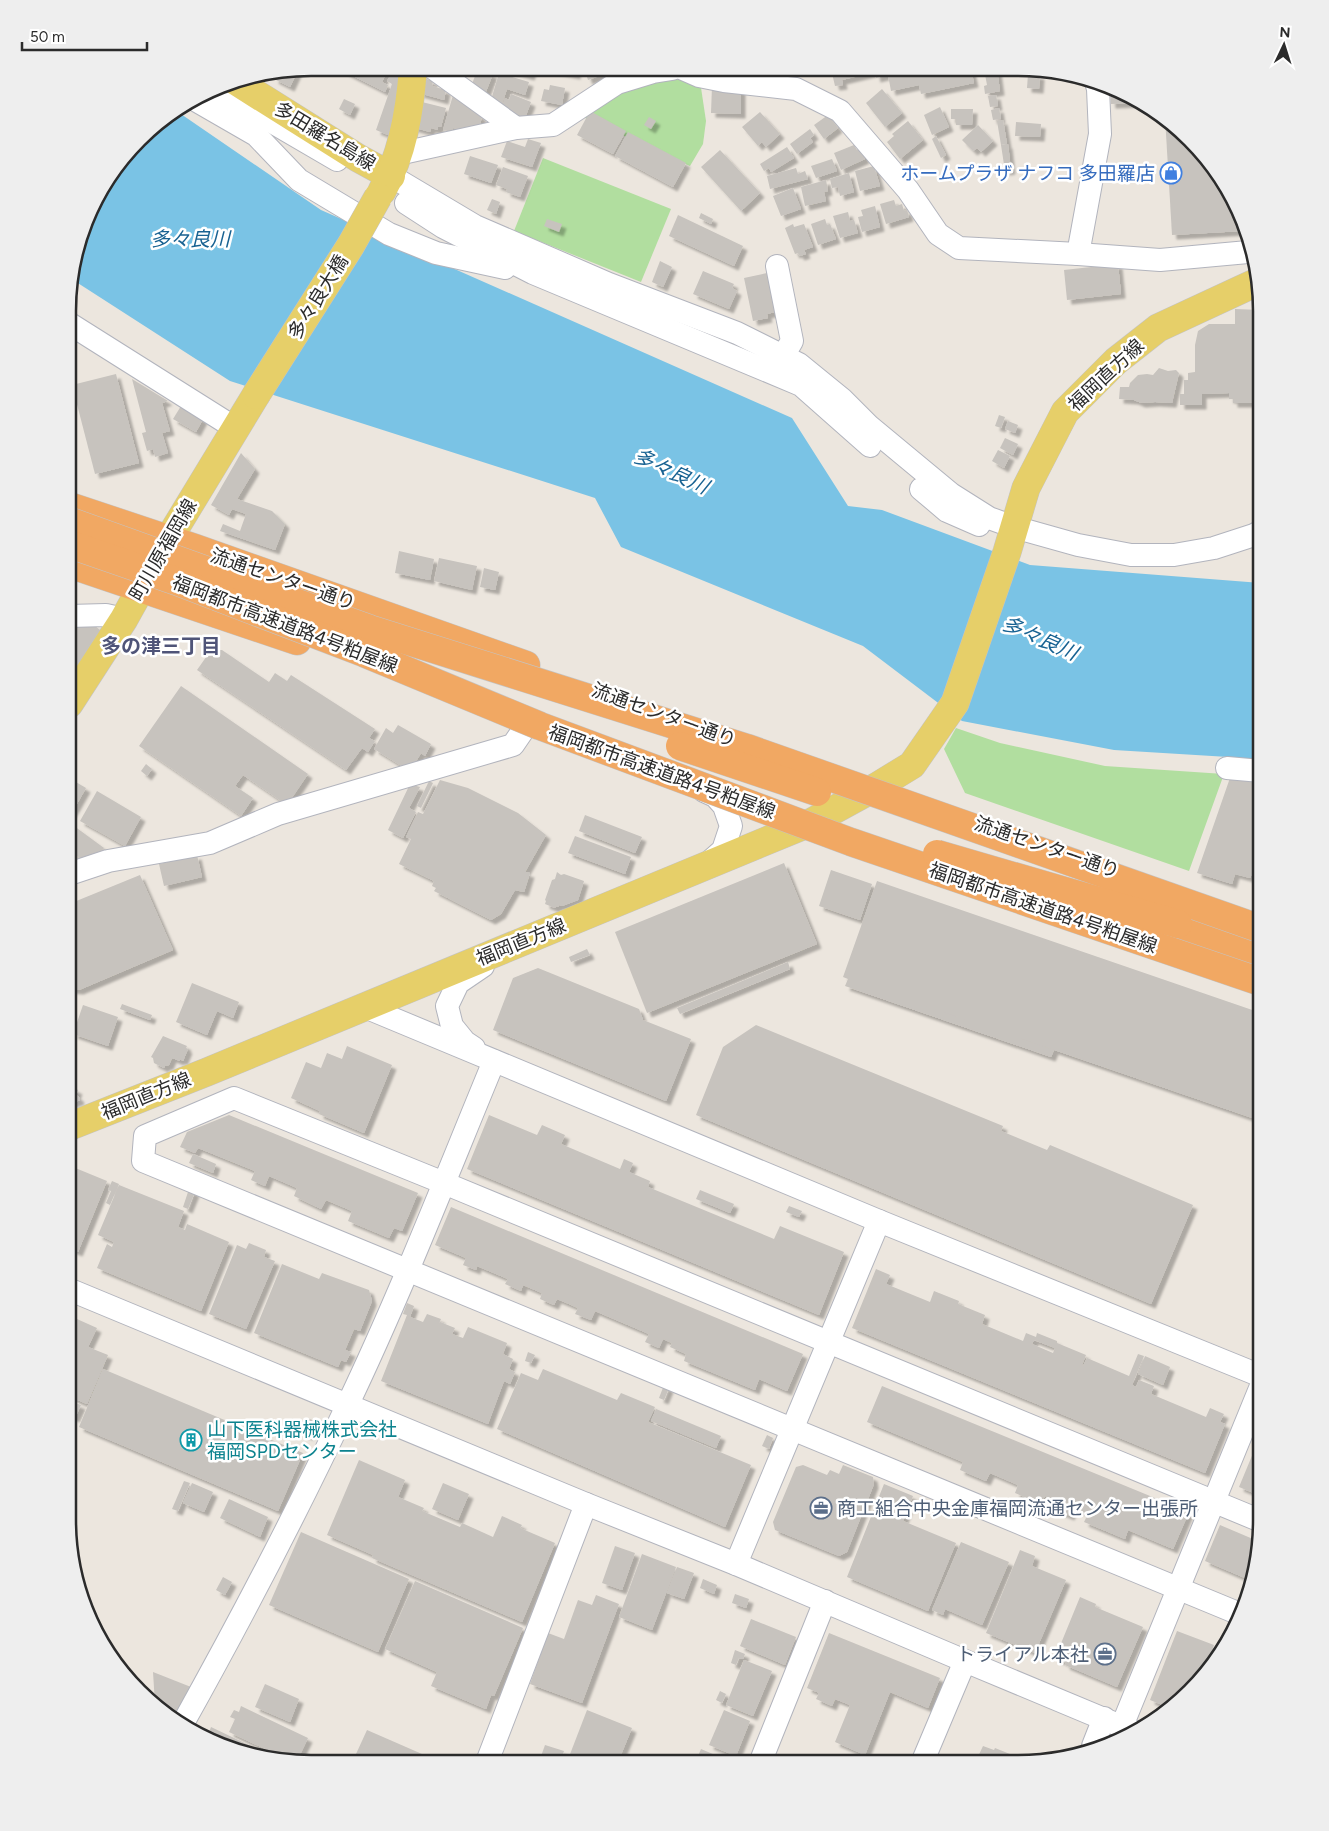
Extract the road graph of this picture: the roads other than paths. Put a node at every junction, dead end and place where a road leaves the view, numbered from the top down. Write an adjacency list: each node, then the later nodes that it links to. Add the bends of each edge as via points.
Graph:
1 (412, 76): 11 (main road, via 410,107)
2 (443, 76): 9 (street)
3 (640, 76): 9 (street, via 617,83 553,125)
4 (699, 76): 13 (street, via 796,89 840,111 908,190 938,234 958,248)
5 (244, 86): 11 (main road, 多田羅名島線)
6 (1098, 91): 13 (street, via 1100,134)
7 (223, 94): 10 (street)
8 (202, 104): 15 (street, via 256,135 299,180 389,234 436,253)
9 (516, 128): 11 (street)
10 (357, 171)
11 (393, 182): 15 (street, via 443,226); 18 (street, via 475,226 608,284 737,333); 19 (main road, 多々良大橋, bridge)
12 (1245, 252): 13 (street, via 1160,260)
13 (1078, 254)
14 (776, 266): 18 (street, via 792,341)
15 (533, 274): 23 (street, via 801,384 947,511)
16 (1251, 285): 26 (main road, 福岡直方線, via 1158,328 1116,361 1065,412 1026,488)
17 (76, 328): 20 (street)
18 (783, 356): 26 (street, via 799,364 869,426 951,494 989,518)
19 (256, 396): 20 (main road, 町川原福岡線)
20 (235, 428): 25 (main road, 町川原福岡線)
21 (76, 508): 25 (highway, 流通センター通り)
22 (76, 524): 43 (highway, 福岡都市高速道路4号粕屋線, bridge, via 370,629 506,673 642,733 967,843)
23 (979, 525)
24 (1253, 535): 26 (street, via 1214,548 1174,555 1131,555 1078,545)
25 (168, 540): 29 (main road, 町川原福岡線); 37 (highway, 流通センター通り, via 690,725)
26 (1011, 540): 37 (main road, 福岡直方線, via 955,702 912,765)
27 (76, 546): 38 (highway, 福岡都市高速道路4号粕屋線, bridge, via 346,646 540,726)
28 (76, 566): 29 (highway)
29 (142, 587): 31 (main road, 町川原福岡線); 33 (highway)
30 (76, 616): 31 (street, via 106,615)
31 (124, 619): 32 (main road, 町川原福岡線)
32 (76, 693)
33 (528, 723): 36 (highway); 41 (street, via 513,745 278,814 210,843 108,861)
34 (1228, 768): 35 (street)
35 (1253, 770)
36 (661, 772): 39 (highway); 40 (street, via 714,796 724,806 731,826 723,850)
37 (876, 787): 39 (main road, 福岡直方線); 42 (highway, 流通センター通り)
38 (737, 800): 45 (highway, bridge, via 835,824 1047,885 1178,924); 46 (highway, 福岡都市高速道路4号粕屋線, bridge)
39 (812, 822): 40 (main road, 福岡直方線); 47 (highway)
40 (703, 868): 44 (main road, 福岡直方線)
41 (76, 872)
42 (1253, 921)
43 (1253, 922)
44 (514, 945): 48 (main road, 福岡直方線); 49 (street, via 458,983 447,1006 452,1026 465,1042)
45 (1253, 951)
46 (1253, 978)
47 (1253, 978)
48 (365, 1007): 49 (street); 50 (main road, 福岡直方線)
49 (494, 1061): 51 (street); 52 (street)
50 (76, 1124)
51 (444, 1183): 53 (street); 53 (street, via 234,1098 145,1136 143,1161); 55 (street)
52 (879, 1221): 55 (street); 56 (street)
53 (408, 1271): 58 (street); 59 (street)
54 (76, 1292): 58 (street)
55 (829, 1342): 59 (street); 60 (street)
56 (1253, 1373)
57 (1253, 1405): 60 (street)
58 (348, 1406): 61 (street); 68 (street, via 247,1608)
59 (792, 1429): 63 (street); 64 (street)
60 (1213, 1501): 62 (street); 64 (street)
61 (586, 1504): 63 (street); 71 (street)
62 (1253, 1518)
63 (736, 1564): 65 (street)
64 (1178, 1589): 66 (street); 69 (street)
65 (825, 1601): 67 (street); 72 (street)
66 (1234, 1612)
67 (965, 1662): 69 (street); 73 (street)
68 (186, 1718)
69 (1121, 1725): 70 (street)
70 (1103, 1738)
71 (490, 1755)
72 (763, 1755)
73 (925, 1755)

